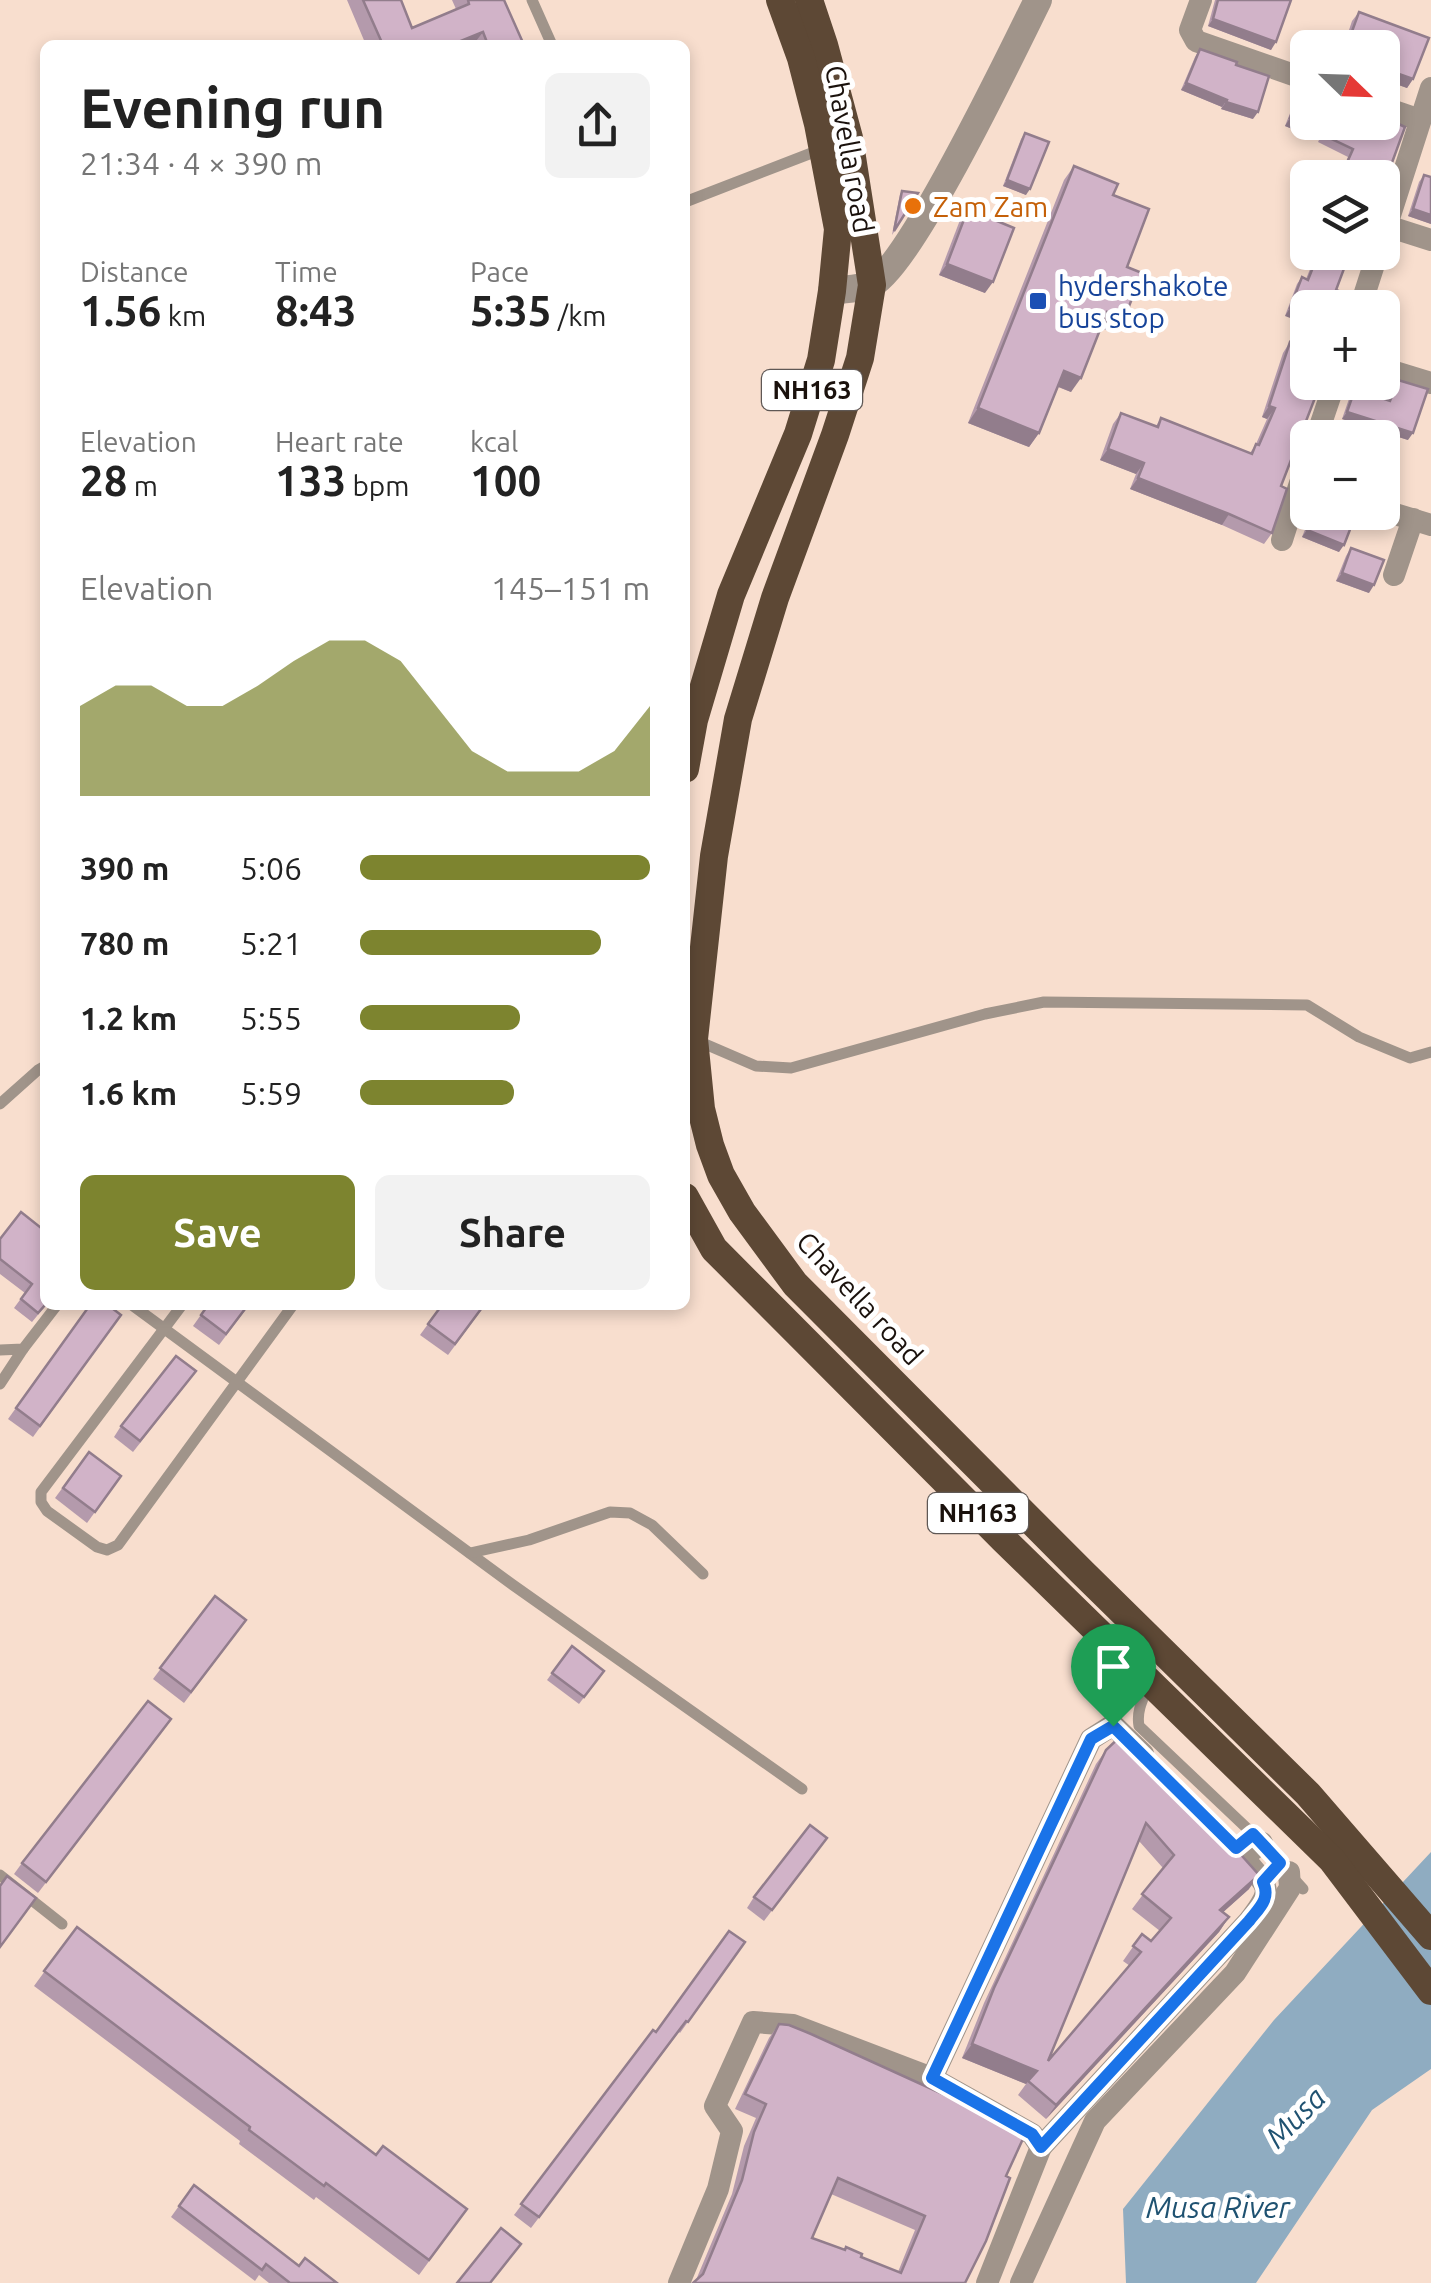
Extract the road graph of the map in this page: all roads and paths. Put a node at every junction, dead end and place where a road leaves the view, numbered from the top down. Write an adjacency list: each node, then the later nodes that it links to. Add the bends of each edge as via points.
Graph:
1 (532, 0): 6 (lane)
2 (780, 0): 11 (highway, Chavella road / NH163)
3 (809, 0): 16 (highway, Chavella road / NH163, via 849,138)
4 (1038, 0): 16 (street, via 918,226)
5 (1201, 0): 7 (street, via 1190,30 1196,41)
6 (550, 40)
7 (1290, 74)
8 (1431, 88): 10 (street)
9 (1400, 113): 10 (street)
10 (1420, 120): 12 (street)
11 (822, 149): 13 (lane); 17 (highway, Chavella road / NH163, via 838,229)
12 (1400, 185)
13 (690, 200)
14 (1400, 235): 15 (street)
15 (1431, 240)
16 (872, 285): 17 (street); 25 (highway, Chavella road / NH163, via 860,358 738,719 714,856)
17 (832, 291): 24 (highway, Chavella road / NH163, via 821,360 798,434 732,594)
18 (1400, 374): 19 (street)
19 (1431, 383)
20 (1290, 518): 22 (street)
21 (1422, 522): 23 (street)
22 (1282, 540)
23 (1394, 575)
24 (690, 742)
25 (694, 1039): 26 (lane, via 756,1066 791,1068 1044,1002 1307,1005 1410,1058); 48 (highway, Chavella road / NH163, via 701,1109 721,1175 795,1284 1308,1794)
26 (1431, 1052)
27 (40, 1070): 28 (lane)
28 (0, 1104)
29 (690, 1207): 41 (highway, NH163, via 714,1249)
30 (52, 1310): 36 (lane)
31 (139, 1310): 34 (lane)
32 (178, 1310): 34 (lane)
33 (289, 1310): 37 (lane)
34 (164, 1328): 37 (lane); 37 (lane, via 41,1492 48,1510 98,1547 118,1545)
35 (0, 1350): 36 (lane)
36 (23, 1350): 38 (lane)
37 (238, 1382): 39 (lane)
38 (0, 1384)
39 (470, 1553): 40 (lane, via 610,1512 630,1513); 42 (lane)
40 (703, 1574)
41 (1150, 1682): 43 (lane, via 1139,1726); 49 (highway, NH163, via 1332,1860)
42 (802, 1789)
43 (1248, 1846): 45 (lane); 46 (street); 50 (street, via 1113,1726 1091,1739)
44 (0, 1875): 47 (lane)
45 (1291, 1875): 46 (street); 54 (street, via 1290,1888 1234,1972 1095,2121)
46 (1263, 1882): 51 (street, via 1267,1898 1249,1921)
47 (62, 1924)
48 (1431, 1936)
49 (1431, 1991)
50 (932, 2078): 51 (street, via 1032,2134); 52 (street, via 793,2024 753,2022 715,2106 732,2131 718,2189)
51 (1041, 2147): 53 (street)
52 (680, 2283)
53 (987, 2283)
54 (1021, 2283)

